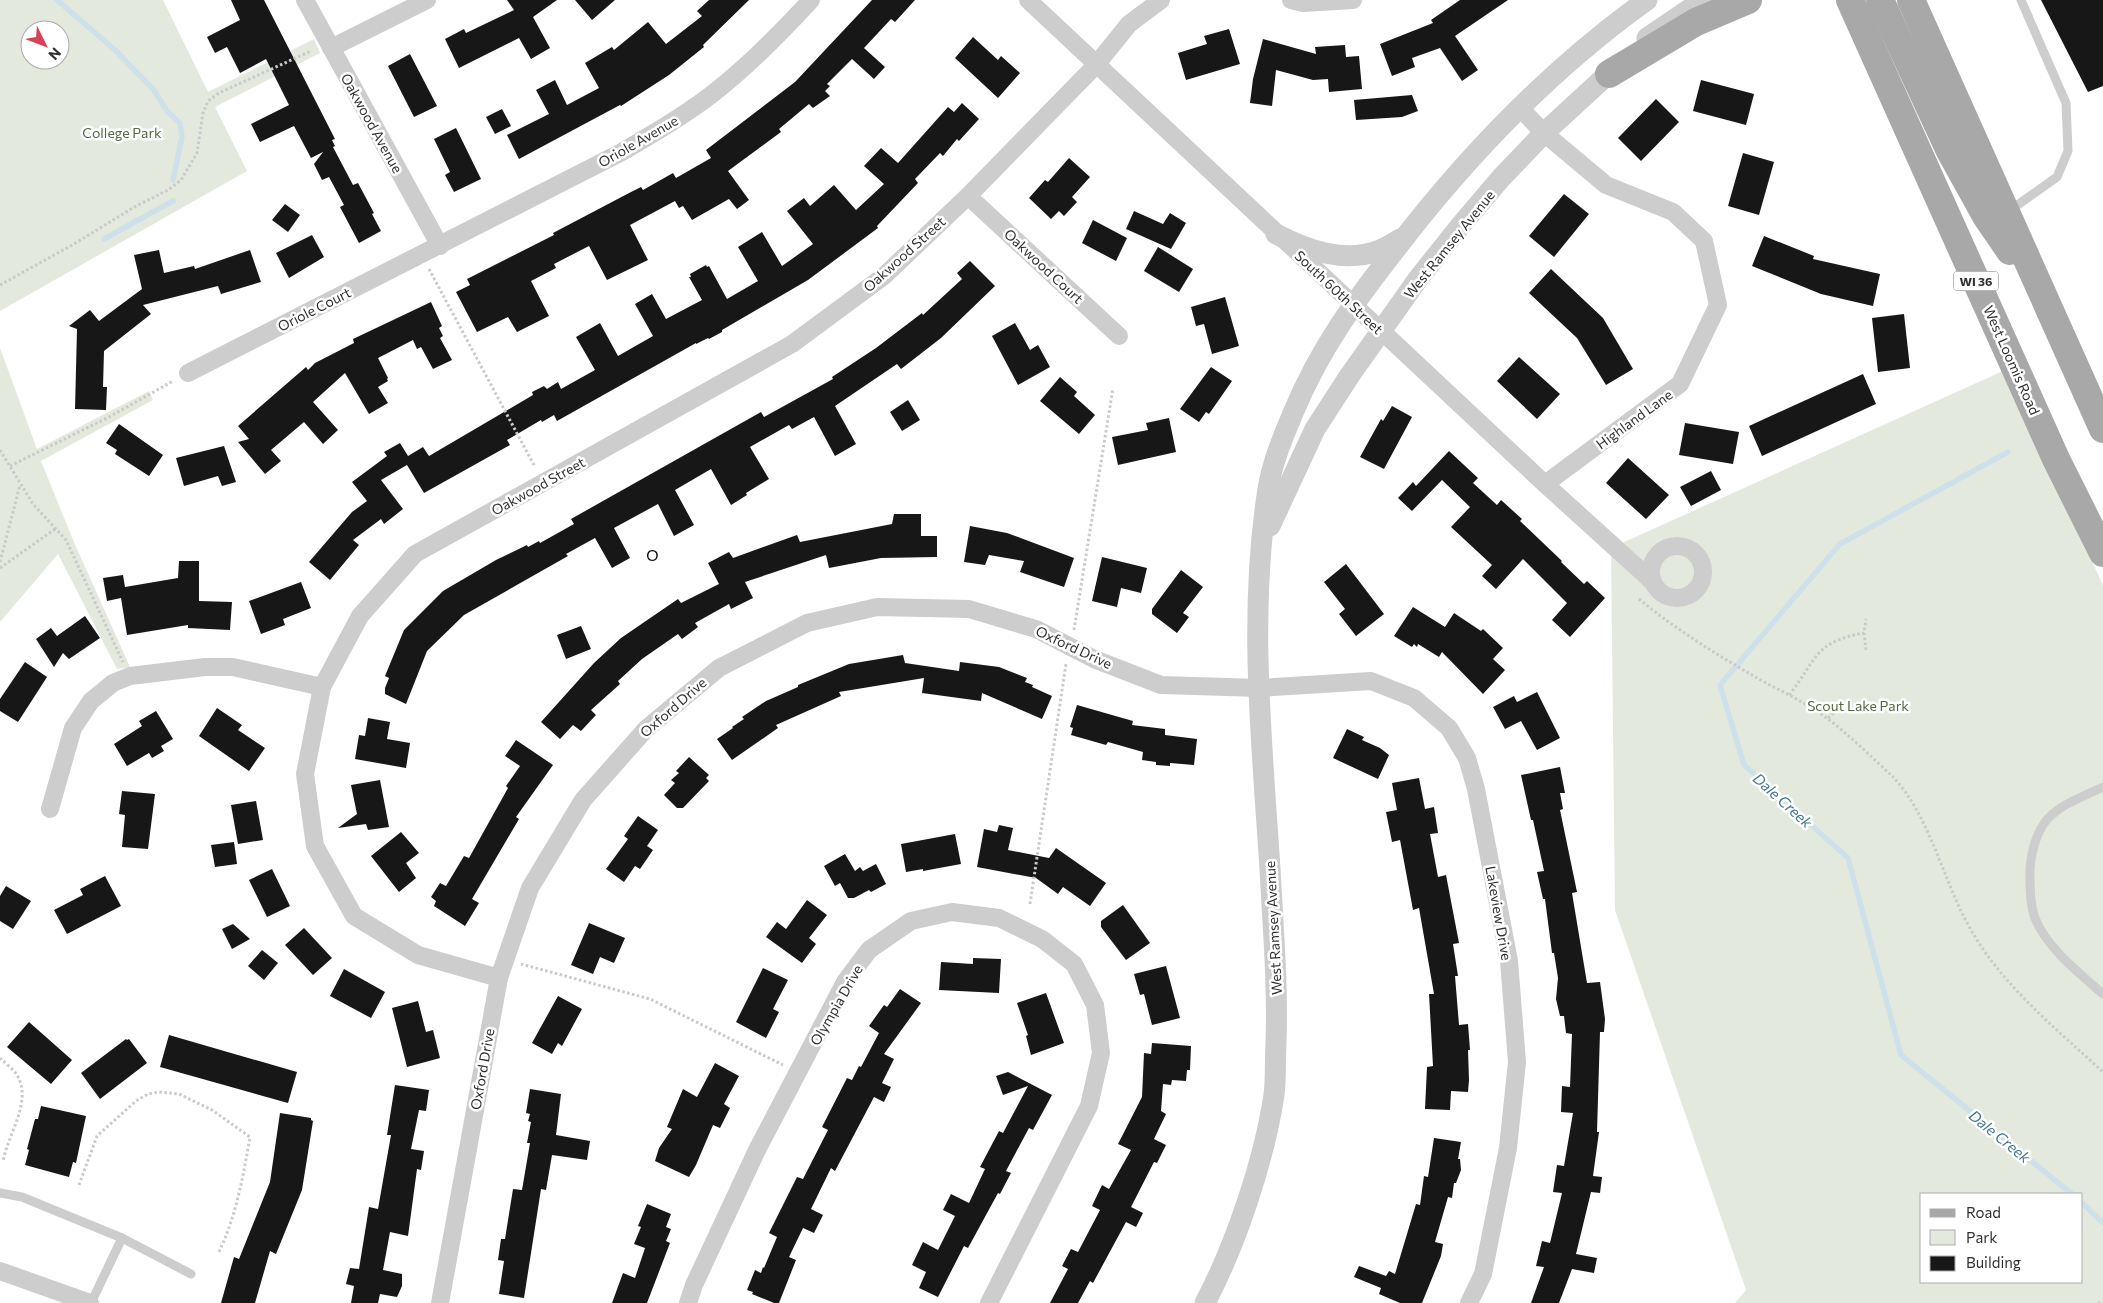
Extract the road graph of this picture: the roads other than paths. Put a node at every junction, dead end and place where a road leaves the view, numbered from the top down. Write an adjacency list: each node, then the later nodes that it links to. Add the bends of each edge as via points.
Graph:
1 (305, 0): 15 (street, Oakwood Avenue)
2 (427, 0): 15 (street)
3 (811, 0): 24 (street, Oriole Avenue, via 711,95 674,121 620,153)
4 (1028, 0): 16 (street, South 60th Street)
5 (1161, 0): 16 (street, Oakwood Street, via 1129,24)
6 (1291, 0): 7 (street, via 1304,3)
7 (1353, 0)
8 (1647, 0): 18 (street, West Ramsey Avenue)
9 (1703, 0): 17 (street, West Ramsey Avenue, via 1636,46)
10 (1748, 0): 17 (main road, via 1696,22)
11 (1880, 0): 26 (main road, via 1950,152 1986,216)
12 (1911, 0): 21 (main road)
13 (2022, 0): 21 (lane, via 2066,103 2068,151 2057,177)
14 (1850, 2): 33 (main road, West Loomis Road / WI 36, via 2056,459)
15 (331, 48): 24 (street, Oakwood Avenue)
16 (1096, 64): 20 (street, Oakwood Street); 22 (street, South 60th Street)
17 (1609, 74): 19 (street, West Ramsey Avenue)
18 (1520, 108): 19 (street, Highland Lane); 23 (street, West Ramsey Avenue, via 1466,164)
19 (1544, 133): 27 (street, West Ramsey Avenue, via 1461,225); 31 (street, Highland Lane, via 1606,185 1673,212 1704,241 1718,304 1680,384)
20 (968, 196): 28 (street, Oakwood Court); 35 (street, Oakwood Street, via 884,276 792,344 415,554 360,616)
21 (2006, 212): 26 (main road)
22 (1276, 234): 23 (street, via 1301,247 1343,255 1380,250); 25 (street, South 60th Street)
23 (1405, 236): 25 (street, West Ramsey Avenue)
24 (440, 246): 29 (street, Oriole Court)
25 (1352, 304): 27 (street, South 60th Street); 32 (street, West Ramsey Avenue, via 1322,352 1283,438 1268,486)
26 (2048, 306): 30 (main road)
27 (1382, 331): 31 (street, South 60th Street); 32 (street, West Ramsey Avenue, via 1315,429)
28 (1119, 336)
29 (188, 373)
30 (2103, 429)
31 (1545, 484): 34 (street, South 60th Street)
32 (1263, 543): 36 (street, West Ramsey Avenue, via 1257,615)
33 (2103, 553)
34 (1652, 581)
35 (322, 687): 38 (street, via 234,667 205,667 130,676 91,701 73,728); 39 (street, Oakwood Street, via 305,774 315,846 354,916 418,955)
36 (1259, 688): 39 (street, Oxford Drive, via 1161,685 1094,659 1036,628 969,609 877,607 807,623 719,668 646,729 583,800 530,888); 49 (street, West Ramsey Avenue, via 1277,1000 1274,1093 1259,1164 1233,1239); 50 (street, Lakeview Drive, via 1371,681 1414,698 1449,728 1467,758 1476,789 1508,961 1516,1062 1508,1148 1483,1274)
37 (2103, 787): 40 (lane, via 2059,810 2045,822 2036,839 2030,863 2030,893 2042,934)
38 (50, 809)
39 (499, 978): 46 (street, Oxford Drive)
40 (2103, 994)
41 (0, 1193): 42 (lane, via 22,1197)
42 (122, 1238): 44 (lane); 45 (lane)
43 (0, 1271): 45 (street)
44 (191, 1274)
45 (90, 1303)
46 (440, 1303)
47 (688, 1303): 48 (street, Olympia Drive, via 757,1150 846,982 869,950 911,921 952,912 999,918 1042,939 1074,964 1095,1005 1101,1053 1088,1106)
48 (989, 1303)
49 (1205, 1303)
50 (1469, 1303)

